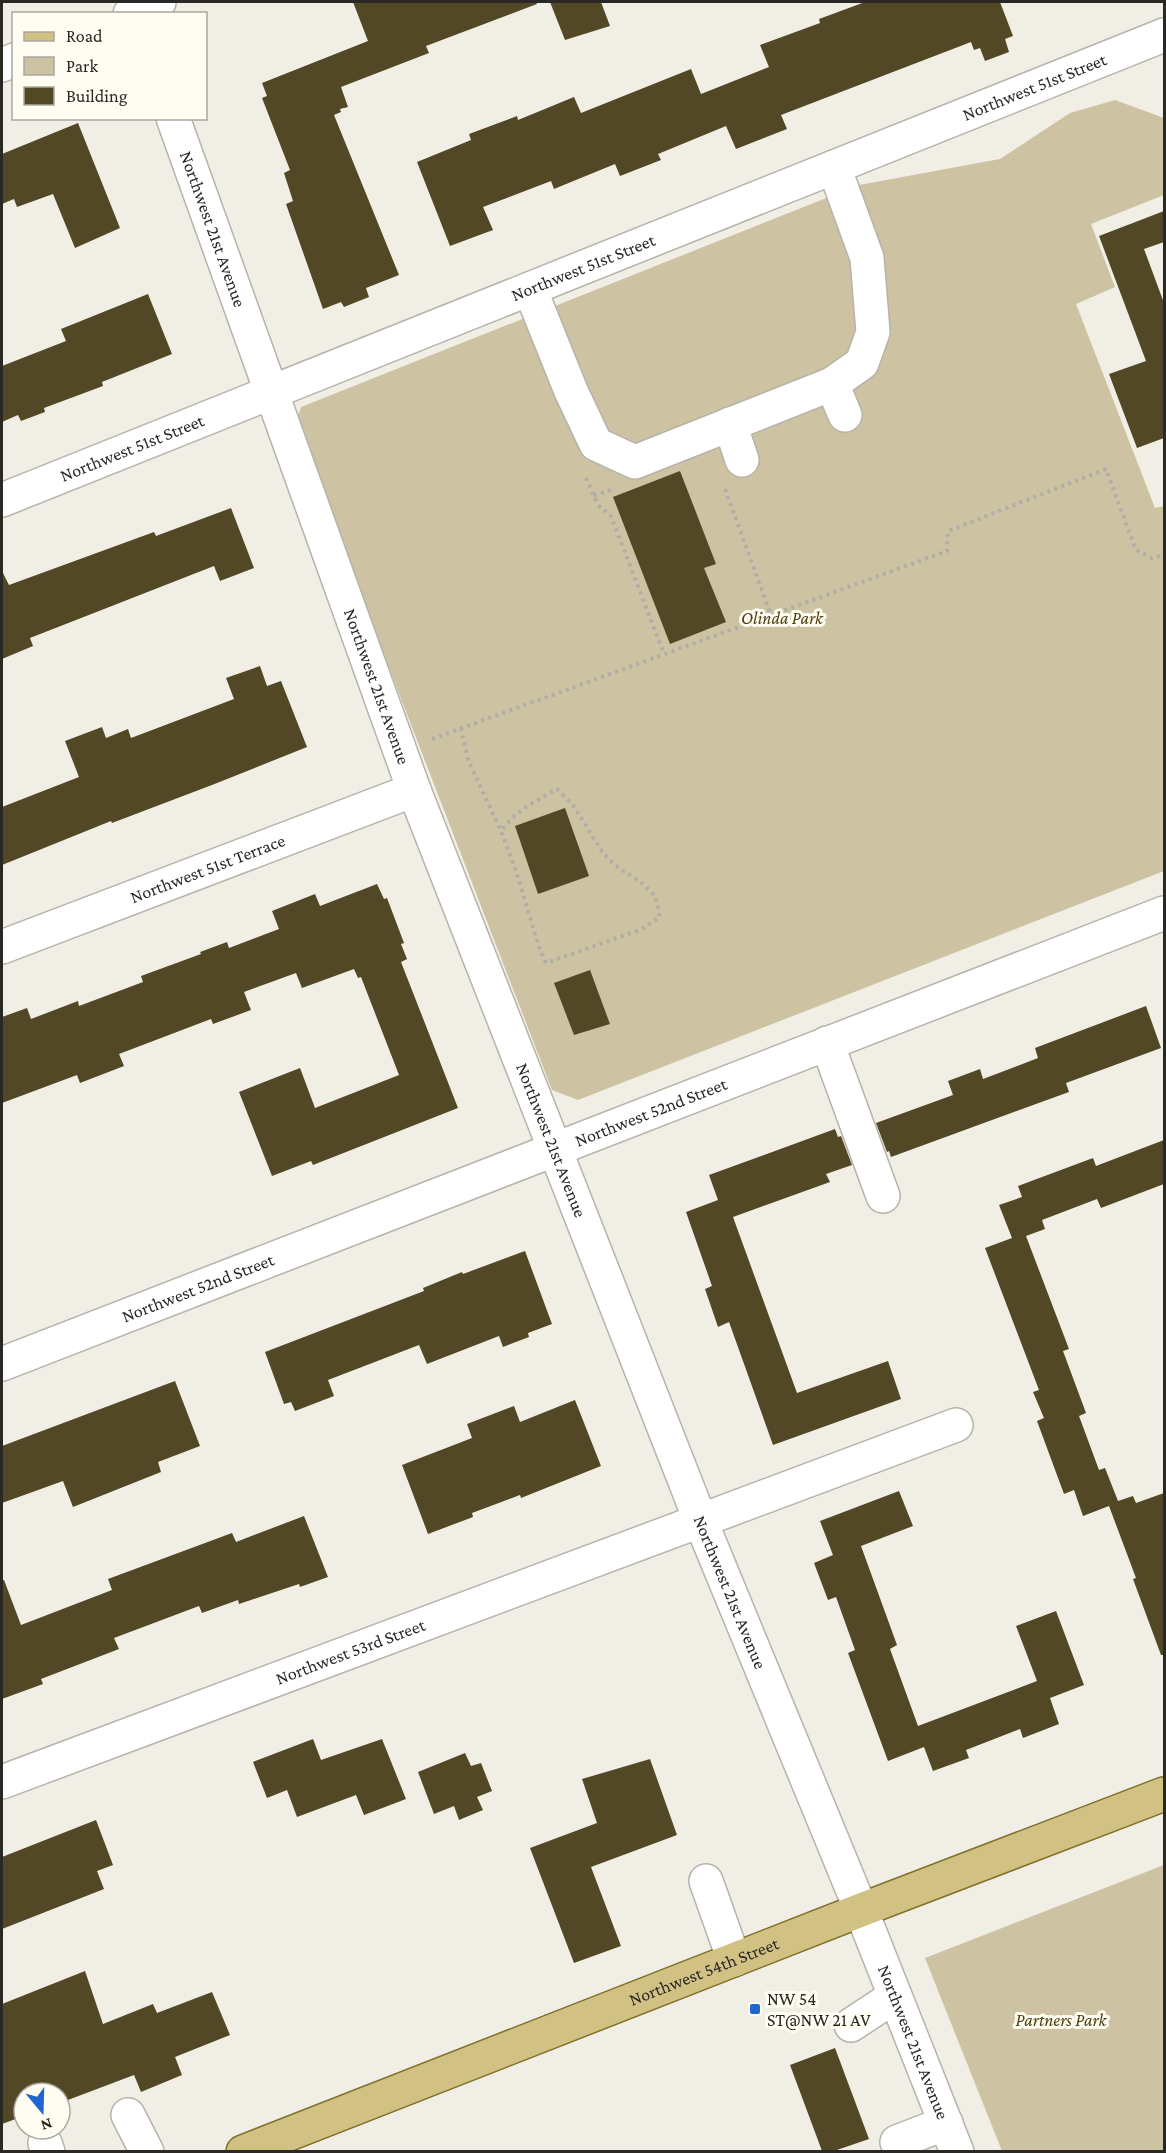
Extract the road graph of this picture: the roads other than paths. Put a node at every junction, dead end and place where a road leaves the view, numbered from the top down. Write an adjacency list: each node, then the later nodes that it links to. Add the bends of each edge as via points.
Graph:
1 (1164, 35): 3 (street, Northwest 51st Street)
2 (174, 120): 6 (street, Northwest 21st Avenue)
3 (834, 167): 4 (street, Northwest 51st Street); 5 (street, via 867,258 873,332 862,363)
4 (530, 289): 6 (street, Northwest 51st Street); 8 (street, via 596,444 635,462)
5 (832, 384): 7 (street); 8 (street)
6 (271, 393): 10 (street, Northwest 51st Street); 11 (street, Northwest 21st Avenue)
7 (845, 415)
8 (730, 424): 9 (street)
9 (733, 472)
10 (2, 500)
11 (414, 790): 13 (street, Northwest 51st Terrace); 15 (street, Northwest 21st Avenue)
12 (1164, 913): 14 (street, Northwest 52nd Street)
13 (2, 947)
14 (827, 1043): 15 (street, Northwest 52nd Street); 16 (street)
15 (555, 1148): 17 (street, Northwest 52nd Street); 19 (street, Northwest 21st Avenue)
16 (882, 1196)
17 (2, 1364)
18 (956, 1425): 19 (street, Northwest 53rd Street)
19 (701, 1522): 20 (street, Northwest 53rd Street); 23 (street, Northwest 21st Avenue)
20 (2, 1782)
21 (1164, 1794): 23 (main road, Northwest 54th Street)
22 (706, 1881): 24 (street)
23 (861, 1910): 24 (main road, Northwest 54th Street); 25 (street, Northwest 21st Avenue)
24 (734, 1960): 31 (main road, Northwest 54th Street)
25 (895, 1996): 26 (street); 28 (street, Northwest 21st Avenue)
26 (851, 2025)
27 (128, 2115): 30 (street)
28 (951, 2137): 29 (street)
29 (897, 2142)
30 (147, 2151)
31 (243, 2151)

